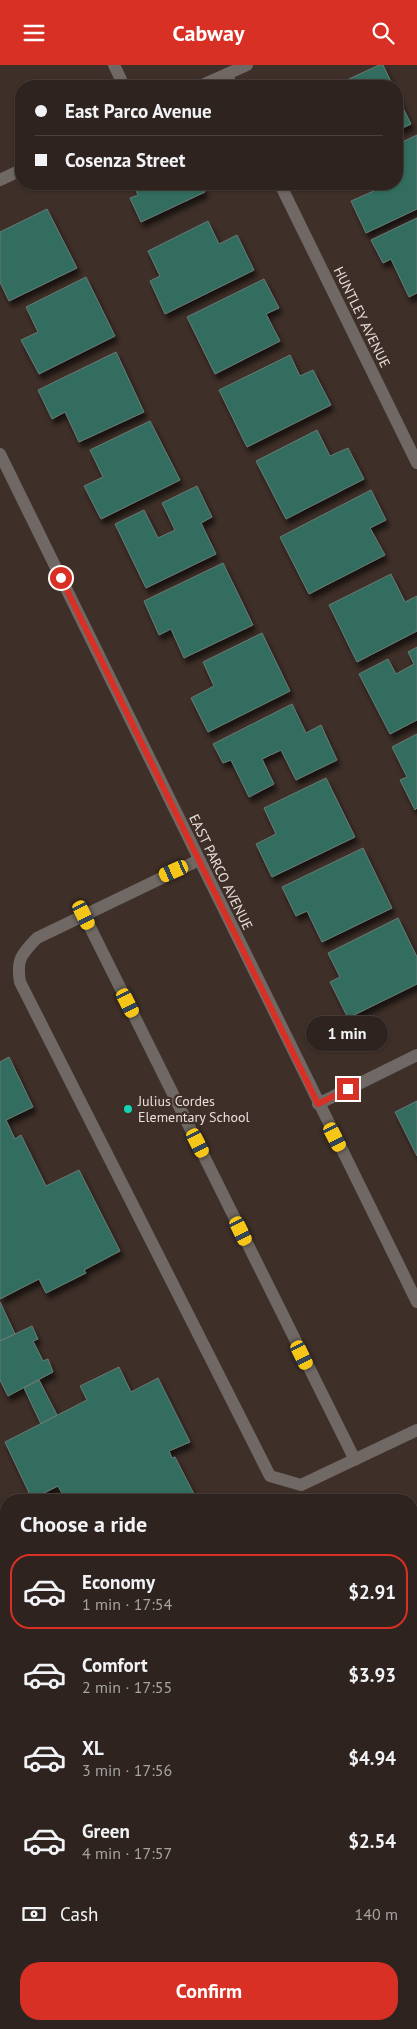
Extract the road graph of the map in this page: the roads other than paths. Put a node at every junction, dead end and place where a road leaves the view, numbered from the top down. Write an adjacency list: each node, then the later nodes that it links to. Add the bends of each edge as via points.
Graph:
1 (114, 65): 4 (street)
2 (247, 65): 3 (street)
3 (226, 74): 5 (street); 6 (street)
4 (121, 80)
5 (213, 80)
6 (229, 80)
7 (15, 173): 8 (street)
8 (0, 181)
9 (283, 190): 11 (street, HUNTLEY AVENUE)
10 (0, 454): 12 (street, EAST PARCO AVENUE)
11 (417, 463)
12 (199, 860): 13 (street); 15 (street, EAST PARCO AVENUE)
13 (84, 915): 18 (street); 18 (street, via 37,938 20,957 17,969 20,982 270,1476 302,1485)
14 (417, 1055): 15 (street)
15 (318, 1104): 16 (street, EAST PARCO AVENUE)
16 (417, 1302)
17 (417, 1430): 18 (street)
18 (355, 1460)

